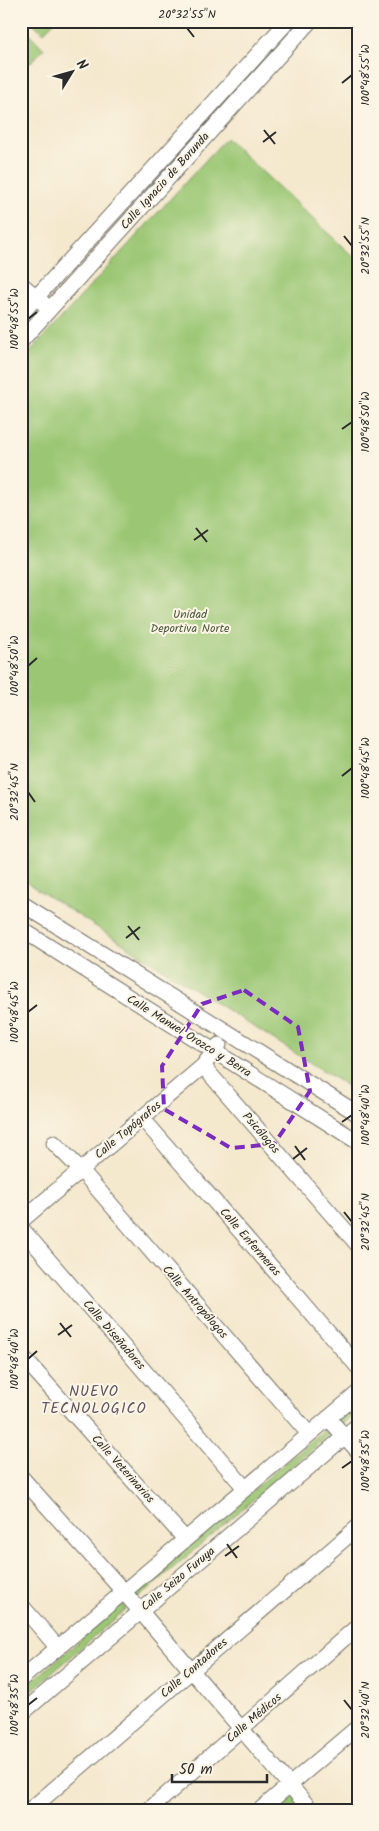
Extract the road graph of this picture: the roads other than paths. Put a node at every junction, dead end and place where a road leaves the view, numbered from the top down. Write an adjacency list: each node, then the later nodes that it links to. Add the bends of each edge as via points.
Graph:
1 (288, 21): 4 (street, Calle Ignacio de Borunda)
2 (310, 21): 5 (street, Calle Ignacio de Borunda)
3 (21, 284): 4 (street)
4 (36, 297): 5 (street); 6 (street, Calle Ignacio de Borunda)
5 (50, 308): 7 (street, Calle Ignacio de Borunda)
6 (22, 313): 7 (street)
7 (36, 324): 8 (street, Calle Ignacio de Borunda)
8 (21, 341)
9 (21, 902): 11 (street, Calle Manuel Orozco y Berra)
10 (21, 929): 12 (street, Calle Manuel Orozco y Berra)
11 (227, 1033): 12 (street, Calle Topógrafos); 14 (street, Calle Manuel Orozco y Berra)
12 (214, 1052): 13 (street, Calle Topógrafos); 16 (street, Calle Manuel Orozco y Berra)
13 (204, 1066): 15 (street, Calle Topógrafos); 21 (street, Psicólogos)
14 (358, 1114)
15 (142, 1118): 18 (street, Calle Topógrafos); 23 (street, Calle Enfermeras)
16 (358, 1142)
17 (54, 1143): 18 (street, Calle Antropólogos)
18 (80, 1170): 19 (street, Calle Topógrafos); 27 (street, Calle Antropólogos)
19 (21, 1221)
20 (21, 1228): 31 (street, Calle Diseñadores)
21 (358, 1245)
22 (21, 1355): 33 (street, Calle Veterinarios)
23 (358, 1367)
24 (358, 1393): 25 (street)
25 (328, 1418): 27 (street); 28 (street)
26 (358, 1425): 28 (street, Calle Seizo Furuya)
27 (309, 1434): 31 (street)
28 (345, 1436): 29 (street); 36 (street, Calle Seizo Furuya)
29 (358, 1451)
30 (21, 1476): 34 (street)
31 (245, 1488): 33 (street)
32 (358, 1527): 39 (street, Calle Contadores)
33 (184, 1539): 34 (street)
34 (123, 1591): 36 (street); 38 (street)
35 (21, 1605): 38 (street)
36 (140, 1611): 39 (street); 41 (street, Calle Seizo Furuya)
37 (358, 1626): 43 (street, Calle Médicos)
38 (58, 1648): 40 (street)
39 (191, 1671): 43 (street); 45 (street, Calle Contadores)
40 (21, 1680)
41 (21, 1714)
42 (358, 1727): 44 (street)
43 (241, 1730): 44 (street); 46 (street, Calle Médicos)
44 (289, 1785): 47 (street); 48 (street)
45 (30, 1810)
46 (149, 1810)
47 (260, 1810)
48 (311, 1810)

